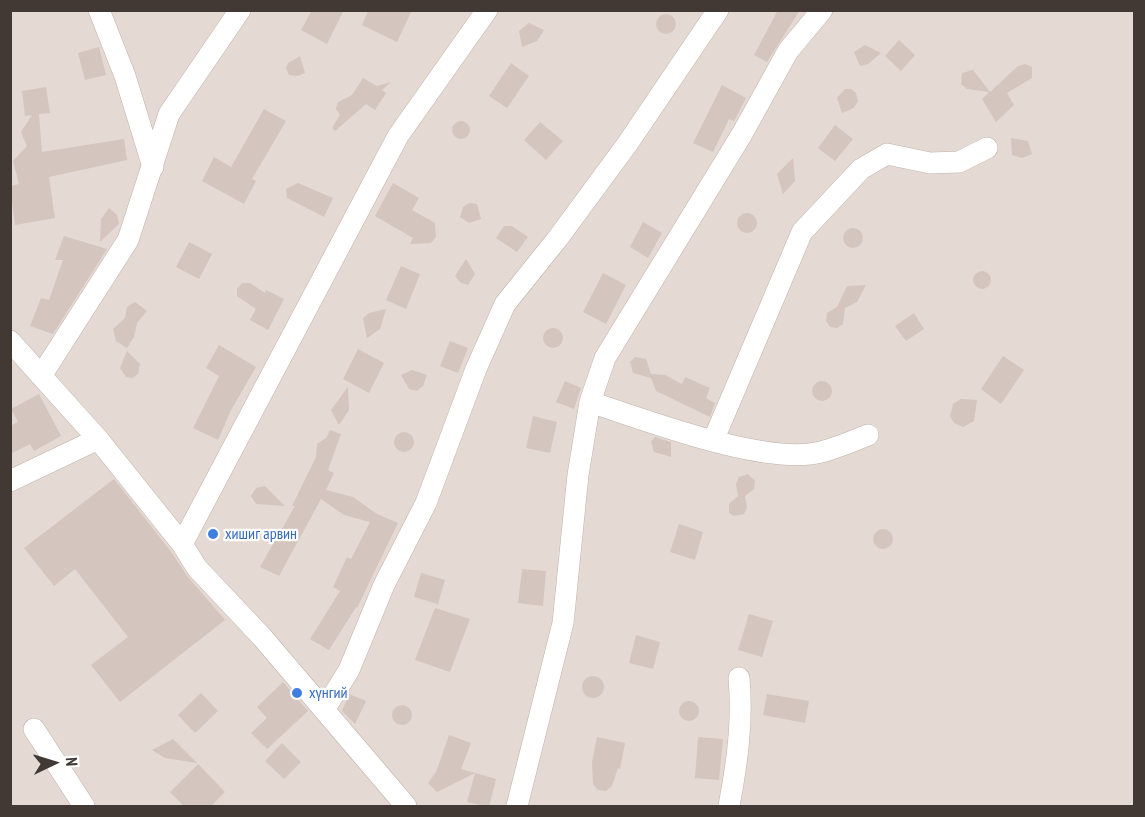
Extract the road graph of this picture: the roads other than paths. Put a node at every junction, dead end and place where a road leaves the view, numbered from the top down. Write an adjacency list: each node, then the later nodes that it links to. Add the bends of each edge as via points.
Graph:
1 (99, 10): 7 (street, via 125,76)
2 (240, 10): 7 (street, via 169,114)
3 (487, 10): 15 (street, via 398,136)
4 (718, 10): 17 (street, via 621,153 505,304 426,503 384,585 349,670)
5 (822, 10): 10 (street, via 788,51 605,358)
6 (987, 148): 13 (street, via 959,162 930,163 887,154 861,169 802,232)
7 (153, 167): 9 (street, via 128,240)
8 (10, 341): 9 (street)
9 (41, 376): 12 (street)
10 (590, 402): 13 (street); 21 (street, via 563,623)
11 (868, 435): 13 (street, via 819,453 779,453)
12 (98, 439): 14 (street); 15 (street)
13 (713, 441)
14 (10, 482)
15 (182, 544): 17 (street, via 197,568)
16 (739, 678): 22 (street, via 741,723)
17 (324, 710): 20 (street)
18 (34, 729): 19 (street)
19 (84, 807)
20 (406, 807)
21 (517, 807)
22 (729, 807)

